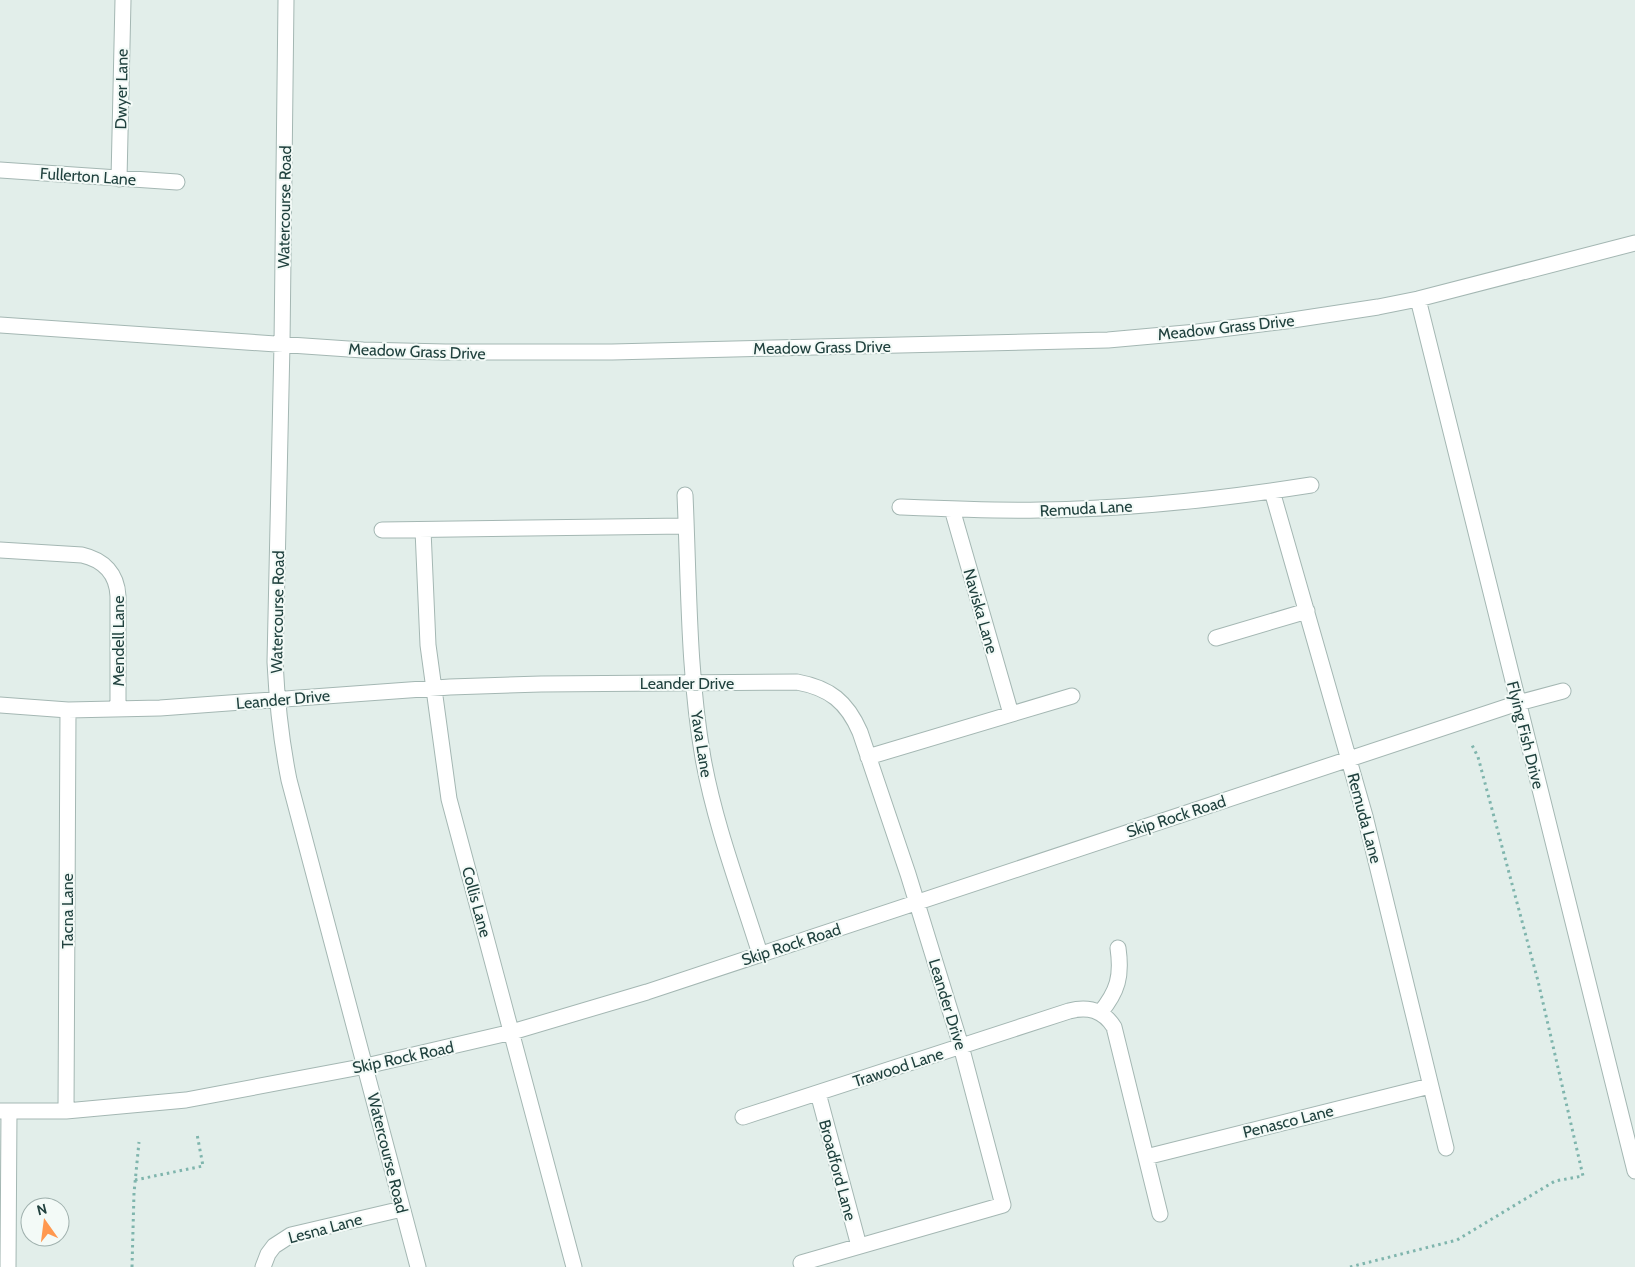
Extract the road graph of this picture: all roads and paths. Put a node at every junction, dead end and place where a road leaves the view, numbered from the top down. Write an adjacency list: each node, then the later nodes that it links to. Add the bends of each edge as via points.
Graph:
1 (123, 0): 4 (street, Dwyer Lane)
2 (286, 0): 9 (street, Watercourse Road)
3 (0, 170): 4 (street, Fullerton Lane)
4 (120, 178): 5 (street, Fullerton Lane)
5 (177, 182)
6 (1635, 243): 7 (street, Meadow Grass Drive)
7 (1418, 299): 9 (street, Meadow Grass Drive, via 1286,321 1108,340 529,353 363,350); 26 (street, Flying Fish Drive)
8 (0, 325): 9 (street, Meadow Grass Drive)
9 (282, 344): 25 (street, Watercourse Road)
10 (1311, 485): 11 (street, Remuda Lane)
11 (1272, 491): 14 (street, Remuda Lane, via 1180,503 1113,507); 19 (street, Remuda Lane)
12 (685, 495): 15 (street, Yava Lane)
13 (900, 507): 14 (street, Remuda Lane)
14 (952, 509): 30 (street, Naviska Lane)
15 (686, 526): 17 (street); 21 (street, Yava Lane)
16 (382, 530): 17 (street)
17 (423, 530): 22 (street, Collis Lane, via 425,609)
18 (0, 550): 28 (street, Mendell Lane, via 92,557 108,568 118,586)
19 (1307, 611): 20 (street); 33 (street, Remuda Lane)
20 (1216, 638)
21 (693, 683): 22 (street, Leander Drive); 32 (street, Leander Drive, via 797,682 823,689 845,706 854,718); 36 (street, Yava Lane, via 712,801)
22 (434, 688): 25 (street, Leander Drive); 38 (street, Collis Lane, via 449,799)
23 (1563, 691): 26 (street, Skip Rock Road)
24 (1072, 696): 30 (street)
25 (277, 699): 28 (street, Leander Drive); 40 (street, Watercourse Road, via 289,780)
26 (1518, 702): 33 (street, Skip Rock Road); 50 (street, Flying Fish Drive)
27 (0, 705): 29 (street, Leander Drive)
28 (118, 709): 29 (street, Leander Drive)
29 (68, 710): 44 (street, Tacna Lane)
30 (1011, 714): 32 (street)
31 (1471, 742): 61 (path, via 1478,757 1538,981 1583,1176 1555,1181 1457,1240)
32 (868, 757): 34 (street, Leander Drive)
33 (1349, 759): 34 (street, Skip Rock Road); 41 (street, Remuda Lane)
34 (917, 902): 36 (street, Skip Rock Road); 39 (street, Leander Drive)
35 (1118, 948): 37 (street, via 1120,974 1110,1000)
36 (760, 954): 38 (street, Skip Rock Road)
37 (1100, 1013): 39 (street, Trawood Lane, via 1079,1008); 49 (street, via 1114,1027)
38 (512, 1032): 40 (street, Skip Rock Road); 60 (street, Collis Lane)
39 (961, 1046): 42 (street, Trawood Lane); 54 (street, Leander Drive, via 1002,1205)
40 (366, 1066): 44 (street, Skip Rock Road, via 186,1100); 52 (street, Watercourse Road)
41 (1430, 1086): 48 (street, Remuda Lane); 49 (street, Penasco Lane)
42 (818, 1094): 45 (street, Trawood Lane); 54 (street, Broadford Lane)
43 (4, 1111): 44 (street, Skip Rock Road); 56 (street)
44 (66, 1111)
45 (743, 1117)
46 (197, 1134): 51 (path, via 203,1166)
47 (139, 1142): 51 (path)
48 (1446, 1148)
49 (1146, 1156): 53 (street)
50 (1635, 1171)
51 (135, 1180): 57 (path)
52 (402, 1208): 58 (street, Lesna Lane, via 290,1235 274,1246); 59 (street, Watercourse Road)
53 (1160, 1214)
54 (859, 1246): 55 (street)
55 (801, 1263)
56 (8, 1267)
57 (132, 1267)
58 (262, 1267)
59 (418, 1267)
60 (574, 1267)
61 (1350, 1267)

